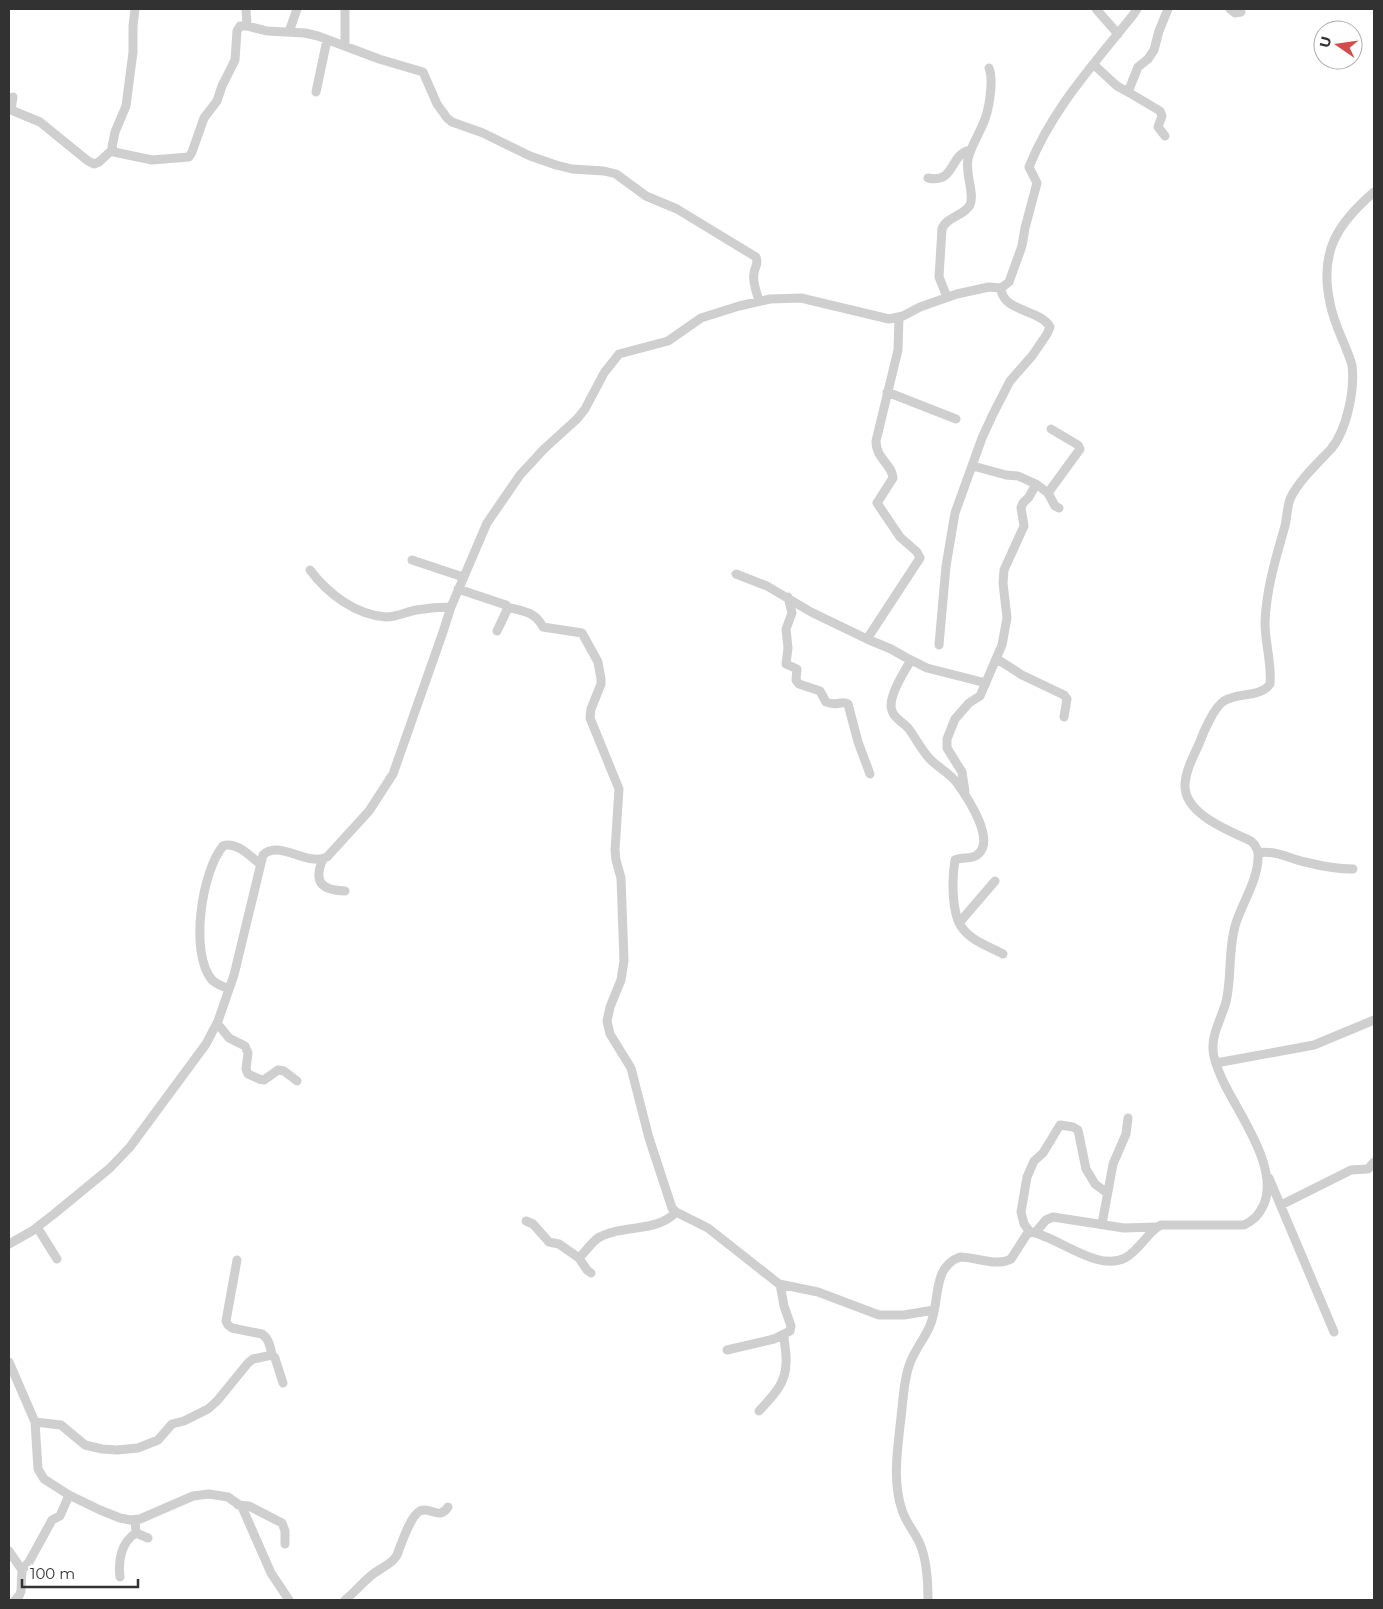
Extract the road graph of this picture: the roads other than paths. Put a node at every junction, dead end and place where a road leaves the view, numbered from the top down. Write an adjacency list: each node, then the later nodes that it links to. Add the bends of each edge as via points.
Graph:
1 (135, 9): 21 (street, via 126,106 115,132)
2 (246, 9): 10 (street)
3 (297, 9): 11 (street)
4 (345, 9): 14 (street)
5 (1096, 9): 12 (street)
6 (1168, 9): 18 (street, via 1154,50 1138,67)
7 (1230, 9): 9 (street, via 1235,13)
8 (1132, 11): 12 (street)
9 (1241, 12)
10 (247, 26): 11 (street); 21 (street, via 240,26 237,31 231,68 217,100 204,118 189,157 152,160)
11 (289, 32): 13 (street)
12 (1118, 34): 15 (street)
13 (327, 40): 14 (street); 17 (street)
14 (345, 46): 27 (street, via 378,60 423,72 437,104 452,122 556,165 616,174 646,196 677,209 752,254 757,260 754,273)
15 (1093, 64): 18 (street); 25 (street, via 1068,96 1028,167 1037,183 1022,246 1009,282)
16 (989, 68): 22 (street, via 992,84 984,123)
17 (316, 92)
18 (1128, 92): 20 (street, via 1160,111 1162,116 1158,128)
19 (13, 97): 21 (street, via 11,110 40,122 88,161 99,162)
20 (1165, 136)
21 (112, 150)
22 (971, 150): 23 (street, via 961,155 944,177); 26 (street, via 967,169 970,205 942,230 939,277)
23 (928, 178)
24 (1374, 192): 53 (street, via 1336,234 1329,256 1326,276 1330,304 1353,375 1342,432 1290,499 1265,622 1270,684 1264,690 1223,701 1207,725 1187,772 1186,794 1193,805 1204,816 1252,841)
25 (1001, 288): 26 (street, via 989,287); 32 (street, via 1006,300 1038,316 1050,327 1032,356 1010,381 982,438)
26 (947, 298): 28 (street)
27 (759, 301): 28 (street, via 801,298 880,317); 39 (street, via 701,318 668,341 619,354 577,419 520,475 487,523)
28 (899, 317): 29 (street, via 898,350)
29 (887, 392): 30 (street); 45 (street, via 876,445 893,478 877,503 900,537 920,558)
30 (956, 420)
31 (1051, 429): 34 (street, via 1080,449)
32 (973, 466): 33 (street, via 1018,476); 46 (street, via 951,530)
33 (1036, 484): 34 (street); 47 (street, via 1021,508 1024,526 1004,570 1007,618)
34 (1048, 493): 35 (street)
35 (1059, 508)
36 (412, 560): 39 (street)
37 (310, 570): 42 (street, via 342,601 373,614 397,616 414,610)
38 (736, 574): 41 (street)
39 (463, 577): 40 (street)
40 (458, 589): 42 (street); 43 (street)
41 (788, 597): 45 (street, via 810,612); 51 (street, via 792,613 786,628 786,664 797,669 799,684 820,692 826,702 848,704)
42 (451, 606): 54 (street, via 392,774 369,811)
43 (507, 607): 44 (street); 71 (street, via 530,613 539,619 543,627 582,633 598,662 601,684 590,718 619,789 615,850 622,878 624,961 607,1021 610,1034 631,1068 649,1138 670,1204)
44 (497, 631)
45 (867, 639): 48 (street)
46 (939, 645)
47 (997, 659): 49 (street); 50 (street, via 1064,695 1067,699)
48 (911, 660): 49 (street, via 927,668); 52 (street, via 892,698 894,716 908,728 929,758 957,782)
49 (986, 683): 52 (street, via 980,696 969,703 956,719 947,739 947,748 962,772)
50 (1064, 717)
51 (870, 774)
52 (965, 797): 59 (street, via 984,832 980,853 975,857 955,860 953,883)
53 (1258, 853): 56 (street, via 1268,852 1340,869); 64 (street, via 1256,871 1234,927 1226,1000 1213,1044)
54 (323, 859): 55 (street, via 273,849 263,854); 58 (street, via 318,872 320,882 327,888)
55 (260, 864): 61 (street, via 242,949); 61 (street, via 231,844 223,846 213,864 205,892 200,920 205,965 212,979)
56 (1353, 869)
57 (995, 881): 59 (street)
58 (345, 891)
59 (959, 923): 60 (street, via 976,941)
60 (1003, 954)
61 (229, 989): 63 (street)
62 (1374, 1020): 64 (street, via 1314,1045)
63 (217, 1024): 65 (street, via 229,1038 244,1046 248,1053 248,1074 264,1080 278,1070); 74 (street, via 206,1044 130,1147 110,1168)
64 (1216, 1063): 68 (street)
65 (297, 1081)
66 (1128, 1118): 69 (street)
67 (1374, 1162): 70 (street, via 1368,1169 1351,1170)
68 (1266, 1171): 70 (street); 75 (street, via 1267,1194 1257,1217 1250,1222 1244,1225 1165,1224)
69 (1107, 1193): 73 (street); 76 (street, via 1095,1184 1086,1169 1078,1130 1060,1125 1043,1153 1034,1161 1027,1177 1021,1212 1024,1224)
70 (1281, 1205): 84 (street)
71 (676, 1212): 78 (street, via 662,1222 598,1238); 82 (street, via 708,1228)
72 (526, 1221): 78 (street, via 549,1242 559,1244)
73 (1102, 1224): 75 (street, via 1124,1228); 76 (street, via 1051,1218)
74 (37, 1227): 77 (street); 79 (street)
75 (1156, 1227): 76 (street, via 1144,1243 1126,1258 1105,1262)
76 (1033, 1232): 83 (street, via 1008,1261 955,1259 943,1271)
77 (9, 1244)
78 (579, 1258): 81 (street)
79 (57, 1259)
80 (237, 1260): 87 (street, via 226,1321 232,1328 262,1334)
81 (591, 1273)
82 (780, 1284): 83 (street, via 818,1292 879,1315); 85 (street, via 791,1326)
83 (934, 1310): 105 (street, via 932,1322 904,1381 896,1480 902,1510 925,1555)
84 (1334, 1332)
85 (784, 1335): 86 (street); 90 (street, via 785,1376 778,1390)
86 (727, 1350)
87 (272, 1355): 89 (street); 91 (street, via 248,1363 208,1409 172,1424 158,1440 138,1448 117,1450 85,1445 61,1425)
88 (9, 1362): 91 (street)
89 (283, 1383)
90 (759, 1411)
91 (35, 1422): 92 (street, via 40,1474)
92 (69, 1495): 95 (street, via 109,1514); 100 (street, via 60,1516 52,1520)
93 (238, 1505): 95 (street, via 218,1494 193,1496); 98 (street, via 250,1506 282,1523 286,1531); 103 (street, via 242,1507 271,1573)
94 (448, 1507): 104 (street, via 440,1513 420,1511 393,1561 369,1576)
95 (135, 1520): 96 (street)
96 (136, 1533): 97 (street); 101 (street, via 121,1555)
97 (148, 1538)
98 (284, 1544)
99 (9, 1551): 100 (street)
100 (22, 1570): 102 (street, via 20,1596)
101 (120, 1577)
102 (15, 1600)
103 (289, 1600)
104 (345, 1600)
105 (928, 1600)

